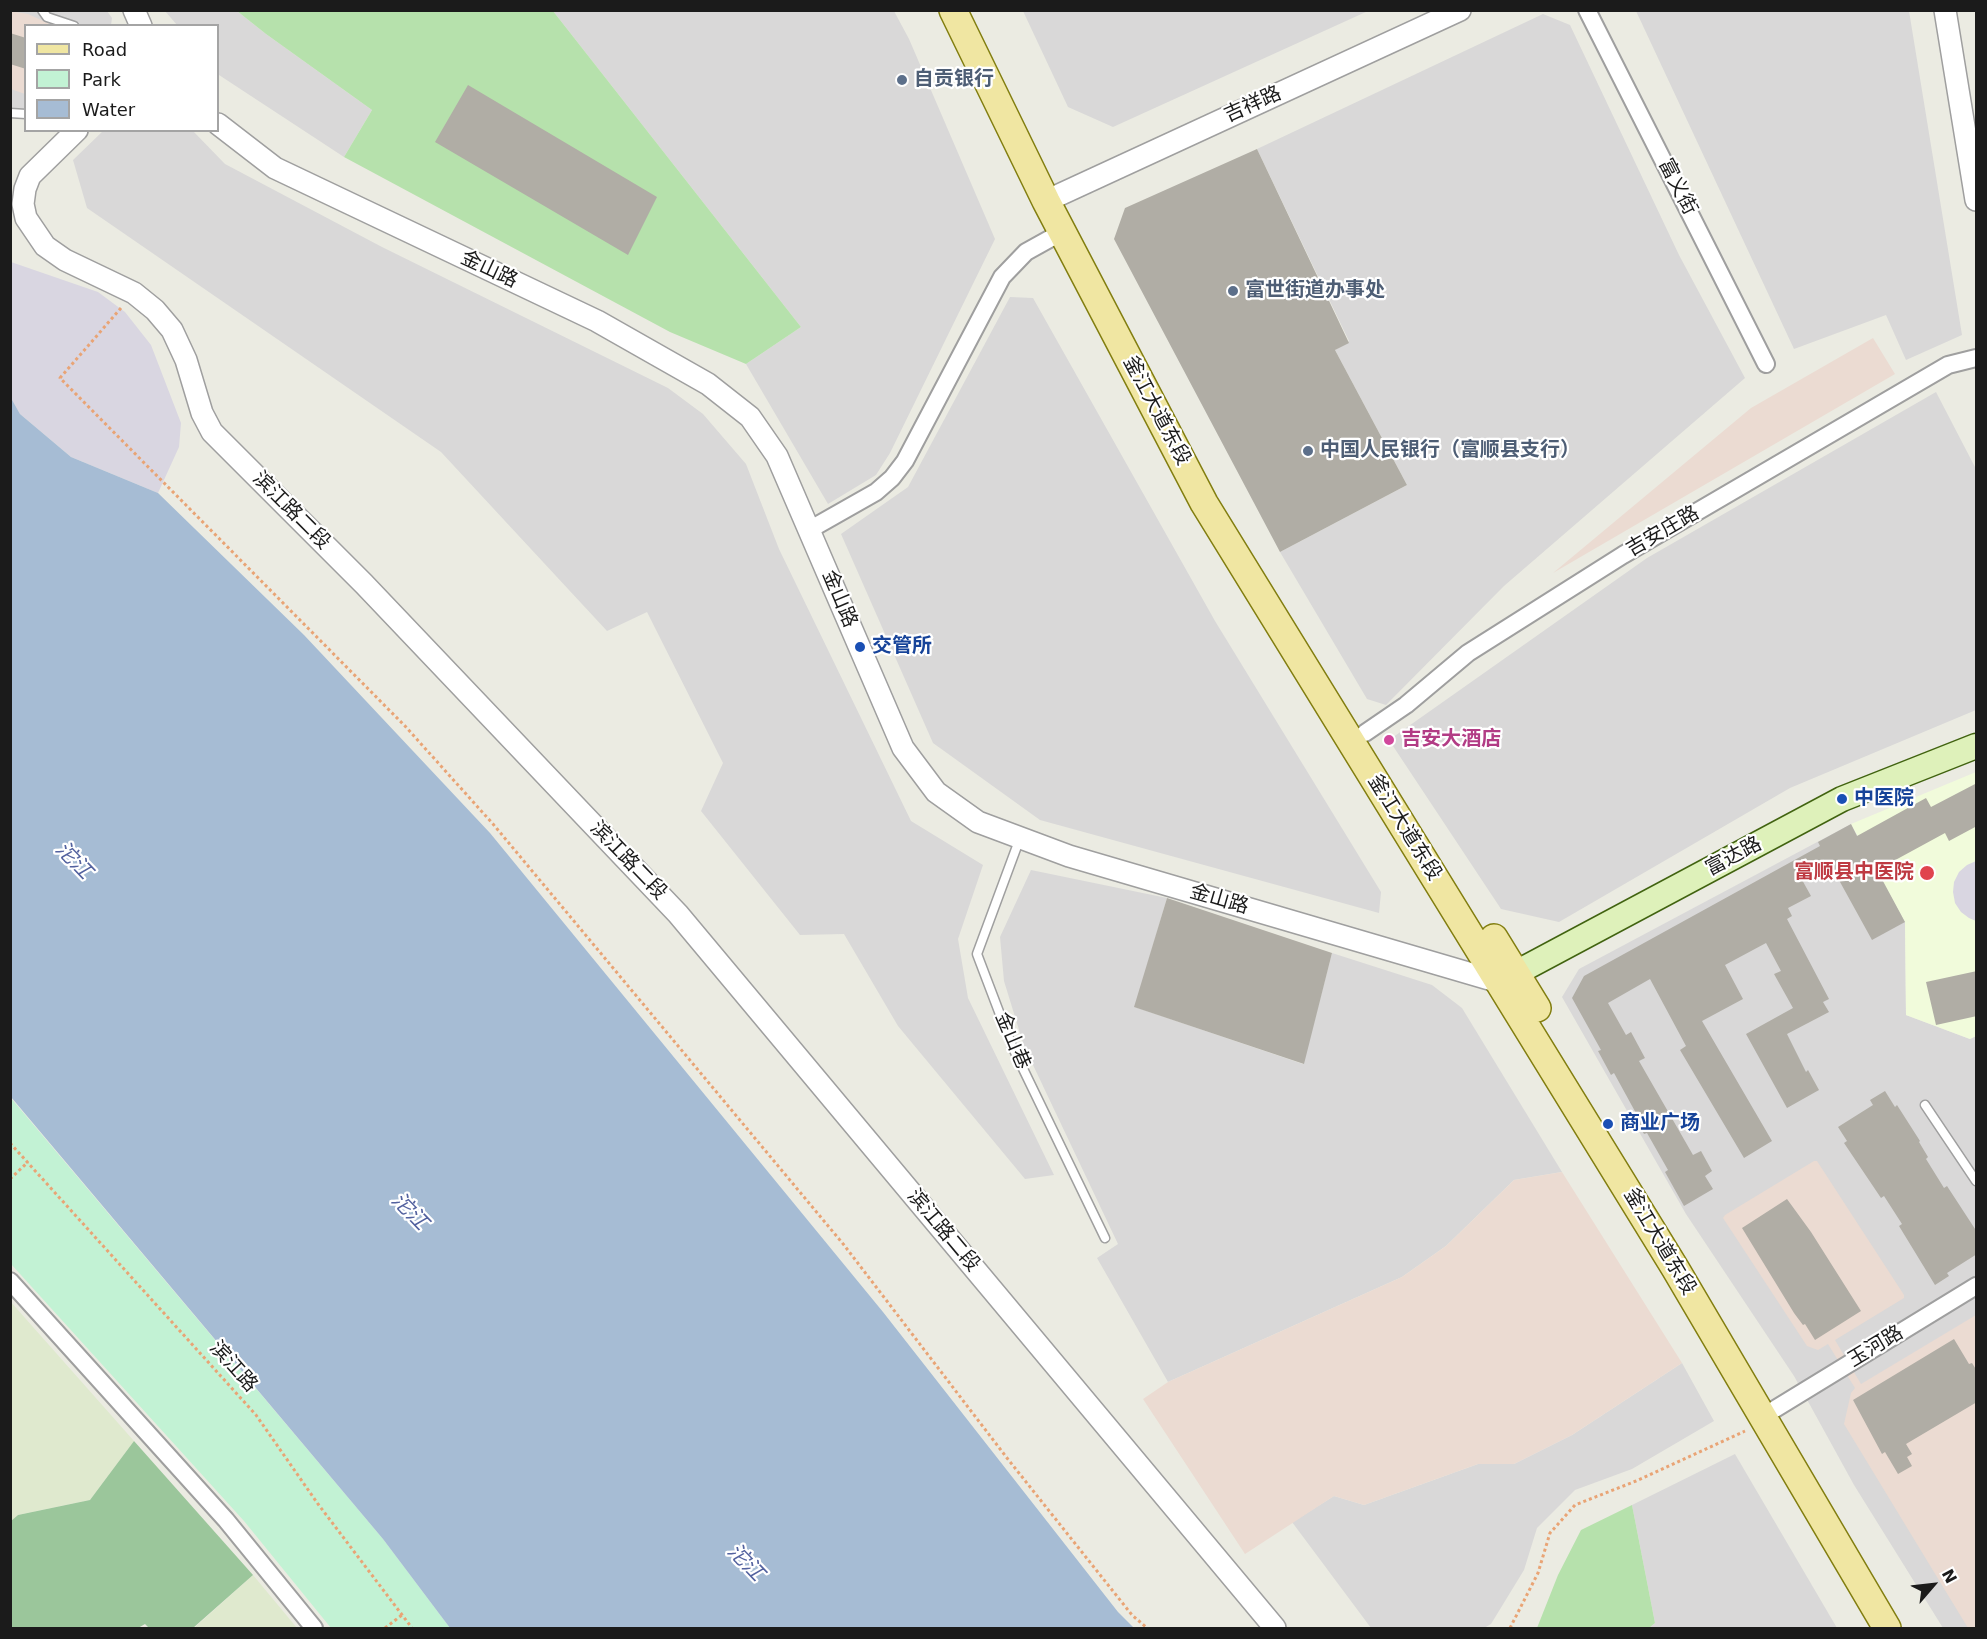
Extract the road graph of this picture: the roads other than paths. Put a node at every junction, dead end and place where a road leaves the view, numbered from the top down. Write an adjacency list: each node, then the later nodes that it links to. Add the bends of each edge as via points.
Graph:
1 (42, 10): 8 (lane, via 47,17)
2 (134, 10): 9 (street)
3 (953, 10): 12 (main road, 釜江大道东段)
4 (974, 10): 12 (main road, 釜江大道东段)
5 (1460, 10): 12 (street, 吉祥路)
6 (1587, 10): 16 (street, 富义街)
7 (1944, 10): 13 (street)
8 (68, 24)
9 (140, 24)
10 (219, 125): 17 (street, 金山路, via 275,168 597,321 708,384 750,417 777,456)
11 (75, 132): 29 (street, 滨江路二段, via 30,176 24,189 26,218 45,246 65,260 134,293 155,310 172,330 202,413 213,432 364,584 678,914)
12 (1054, 196): 14 (main road, 釜江大道东段); 18 (main road, 釜江大道东段, via 1218,493)
13 (1977, 200)
14 (1062, 232): 17 (street, via 1026,252 1002,277 905,461 892,478 876,492); 21 (main road, 釜江大道东段, via 1204,503)
15 (1977, 358): 18 (street, 吉安庄路, via 1948,365 1623,555 1468,653 1406,705)
16 (1766, 364)
17 (809, 530): 20 (street, 金山路, via 903,748 936,792 978,822)
18 (1365, 733): 21 (main road, 釜江大道东段)
19 (1977, 746): 21 (main road, 富达路, via 1842,799)
20 (1020, 838): 21 (street, 金山路, via 1081,860); 24 (lane, 金山巷, via 977,954 1012,1046)
21 (1507, 978): 27 (main road, 釜江大道东段, via 1620,1144)
22 (1925, 1105): 23 (lane)
23 (1977, 1181)
24 (1105, 1238)
25 (10, 1281): 28 (street, via 225,1520)
26 (1977, 1286): 27 (street, 玉河路)
27 (1770, 1415): 30 (main road, 釜江大道东段); 31 (main road, 釜江大道东段)
28 (314, 1629)
29 (1275, 1629)
30 (1887, 1629)
31 (1904, 1629)

